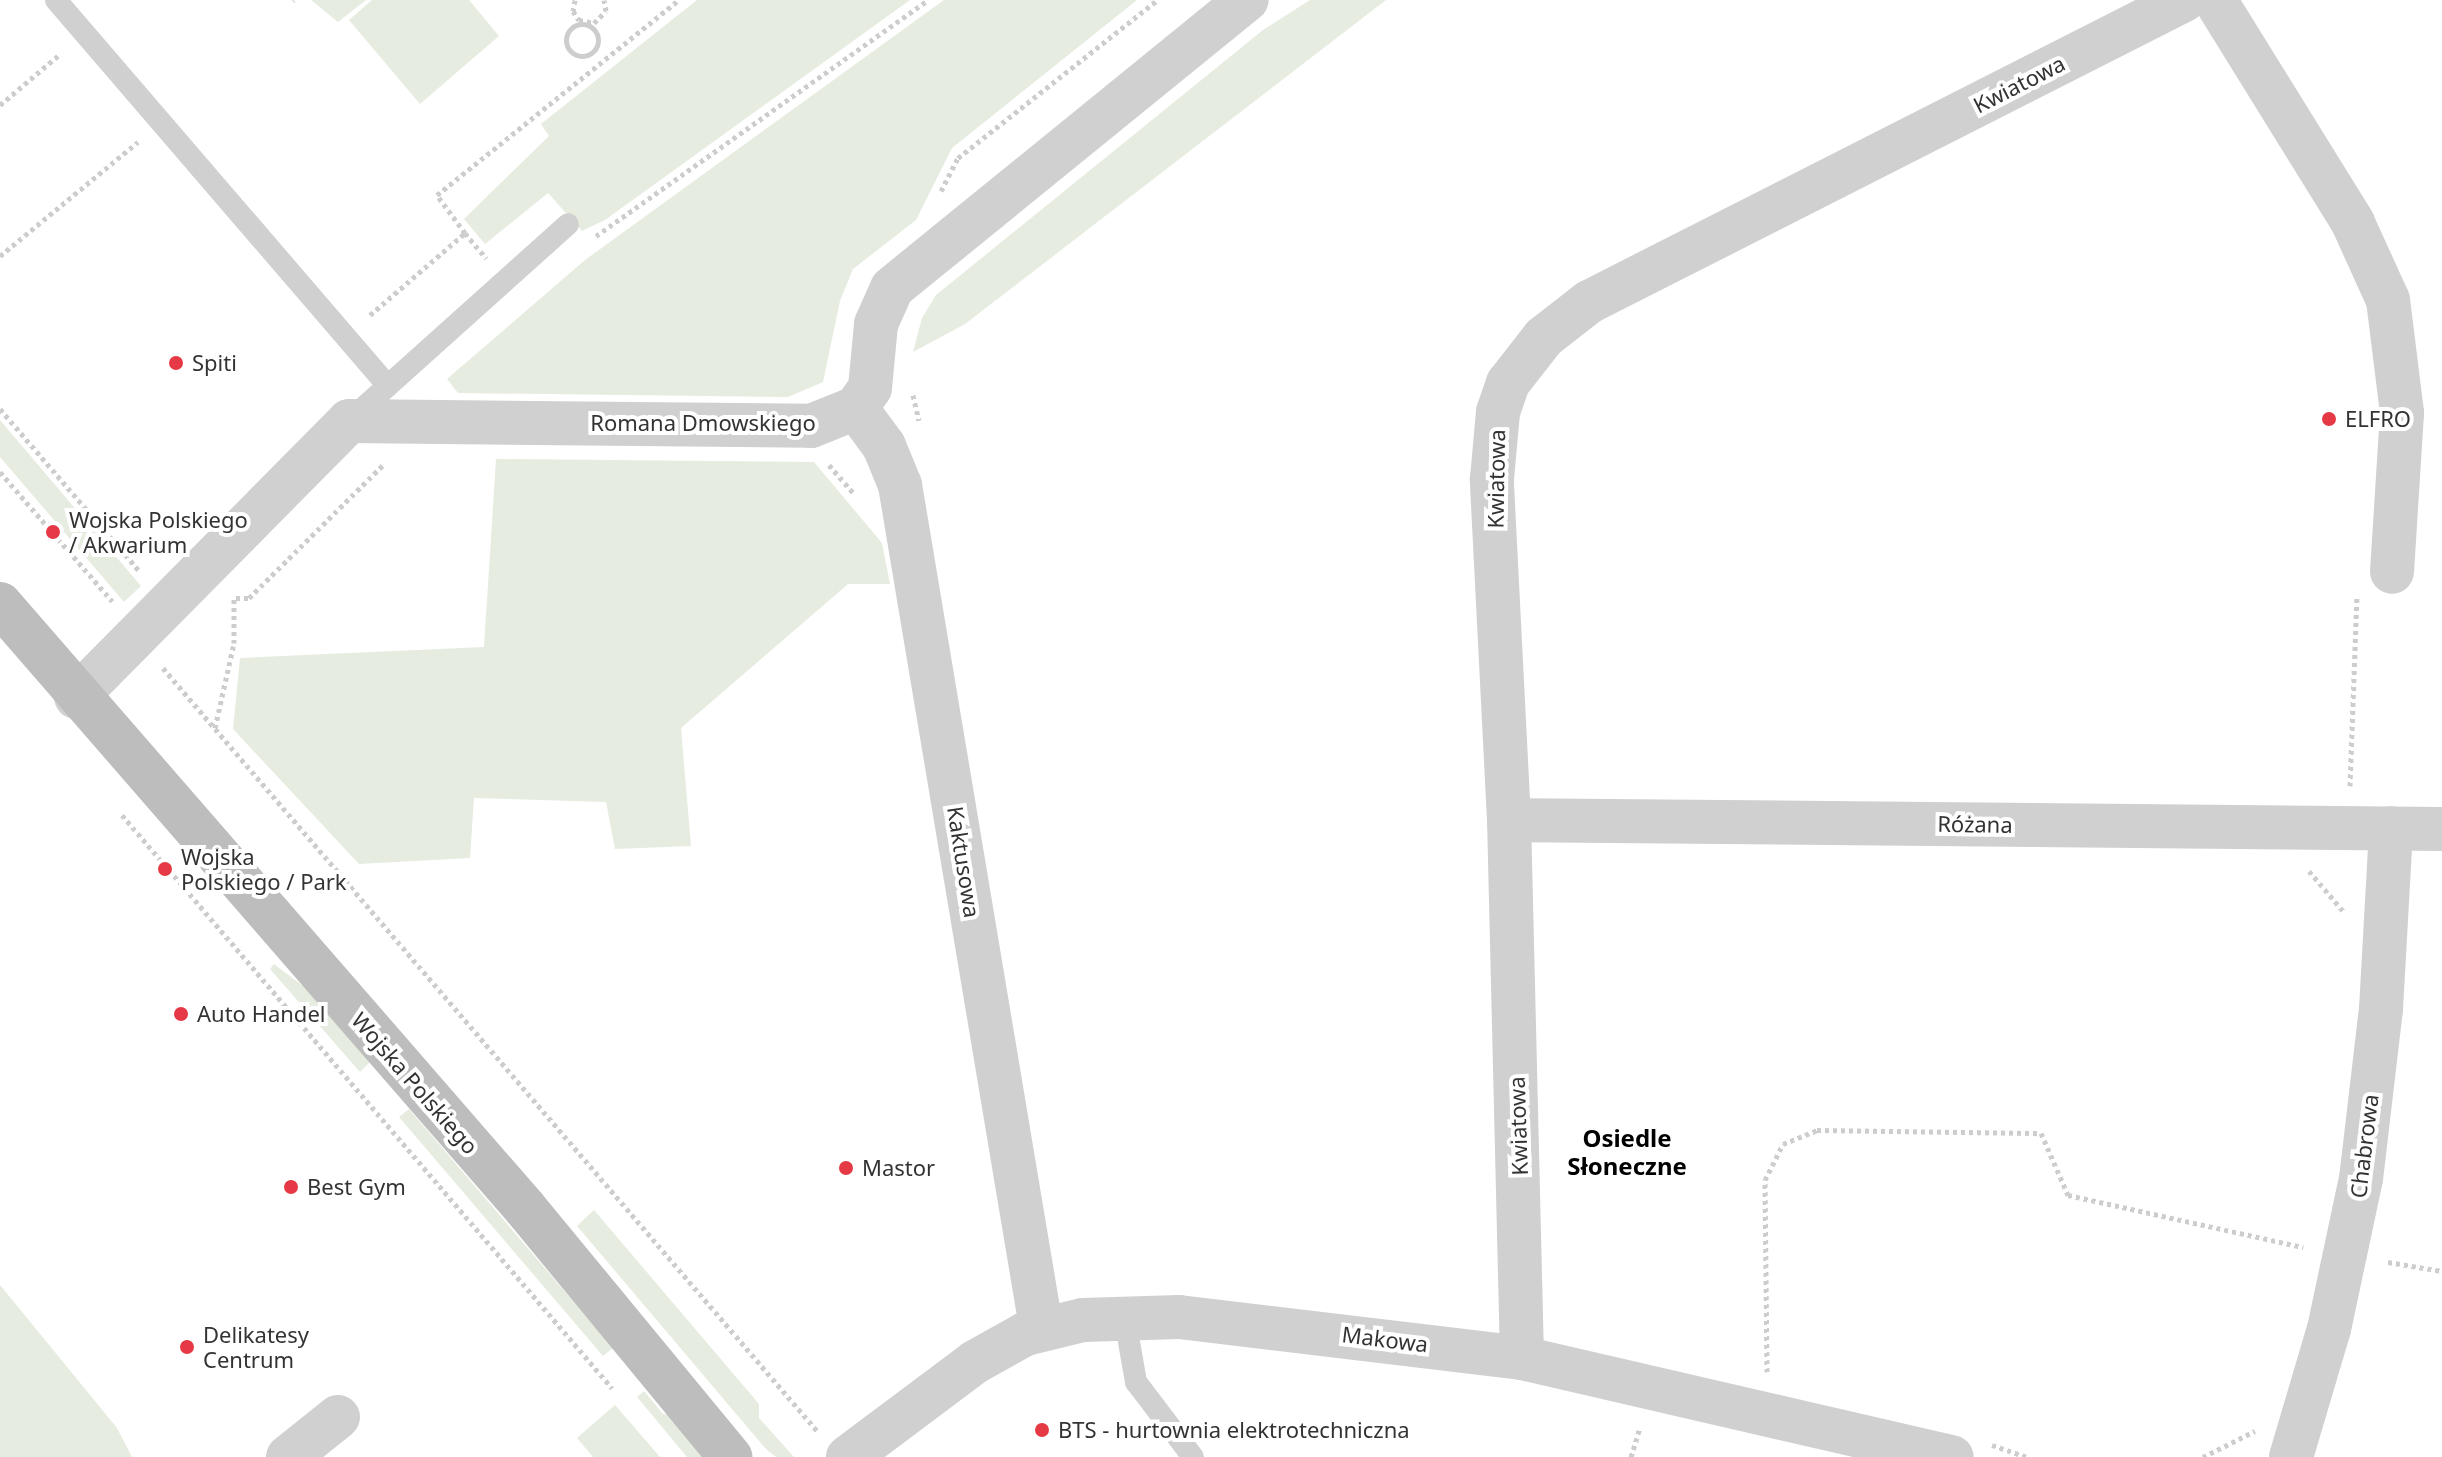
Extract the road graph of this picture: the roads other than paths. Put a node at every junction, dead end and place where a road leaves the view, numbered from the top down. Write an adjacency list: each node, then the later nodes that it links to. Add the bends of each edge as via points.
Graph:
1 (56, 0): 6 (lane)
2 (1247, 0): 7 (street, via 892,288 876,324 870,388)
3 (2184, 0): 12 (street, Kwiatowa, via 1589,302 1523,360 1498,412 1492,479)
4 (2215, 0): 9 (street, via 2353,223 2388,300 2402,413)
5 (568, 224): 6 (lane)
6 (388, 386): 8 (lane)
7 (856, 408): 8 (street, Romana Dmowskiego, via 811,426); 16 (street, Kaktusowa, via 884,446 900,485)
8 (349, 421): 11 (street, via 148,651)
9 (2375, 577)
10 (0, 604): 11 (main road, Wojska Polskiego)
11 (76, 697): 21 (main road, Wojska Polskiego, via 525,1208)
12 (1509, 820): 13 (street, Różana); 17 (street, Kwiatowa)
13 (2370, 827): 14 (street, Różana); 24 (street, Chabrowa, via 2385,924 2373,1082 2347,1256)
14 (2442, 829)
15 (1125, 1319): 16 (street, Makowa); 17 (street, Makowa, via 1194,1319); 22 (lane, via 1136,1382)
16 (1041, 1327): 19 (street, Makowa)
17 (1522, 1358): 23 (street, Makowa)
18 (338, 1417): 20 (street)
19 (840, 1445)
20 (288, 1457)
21 (730, 1457)
22 (1193, 1457)
23 (1952, 1457)
24 (2291, 1457)

